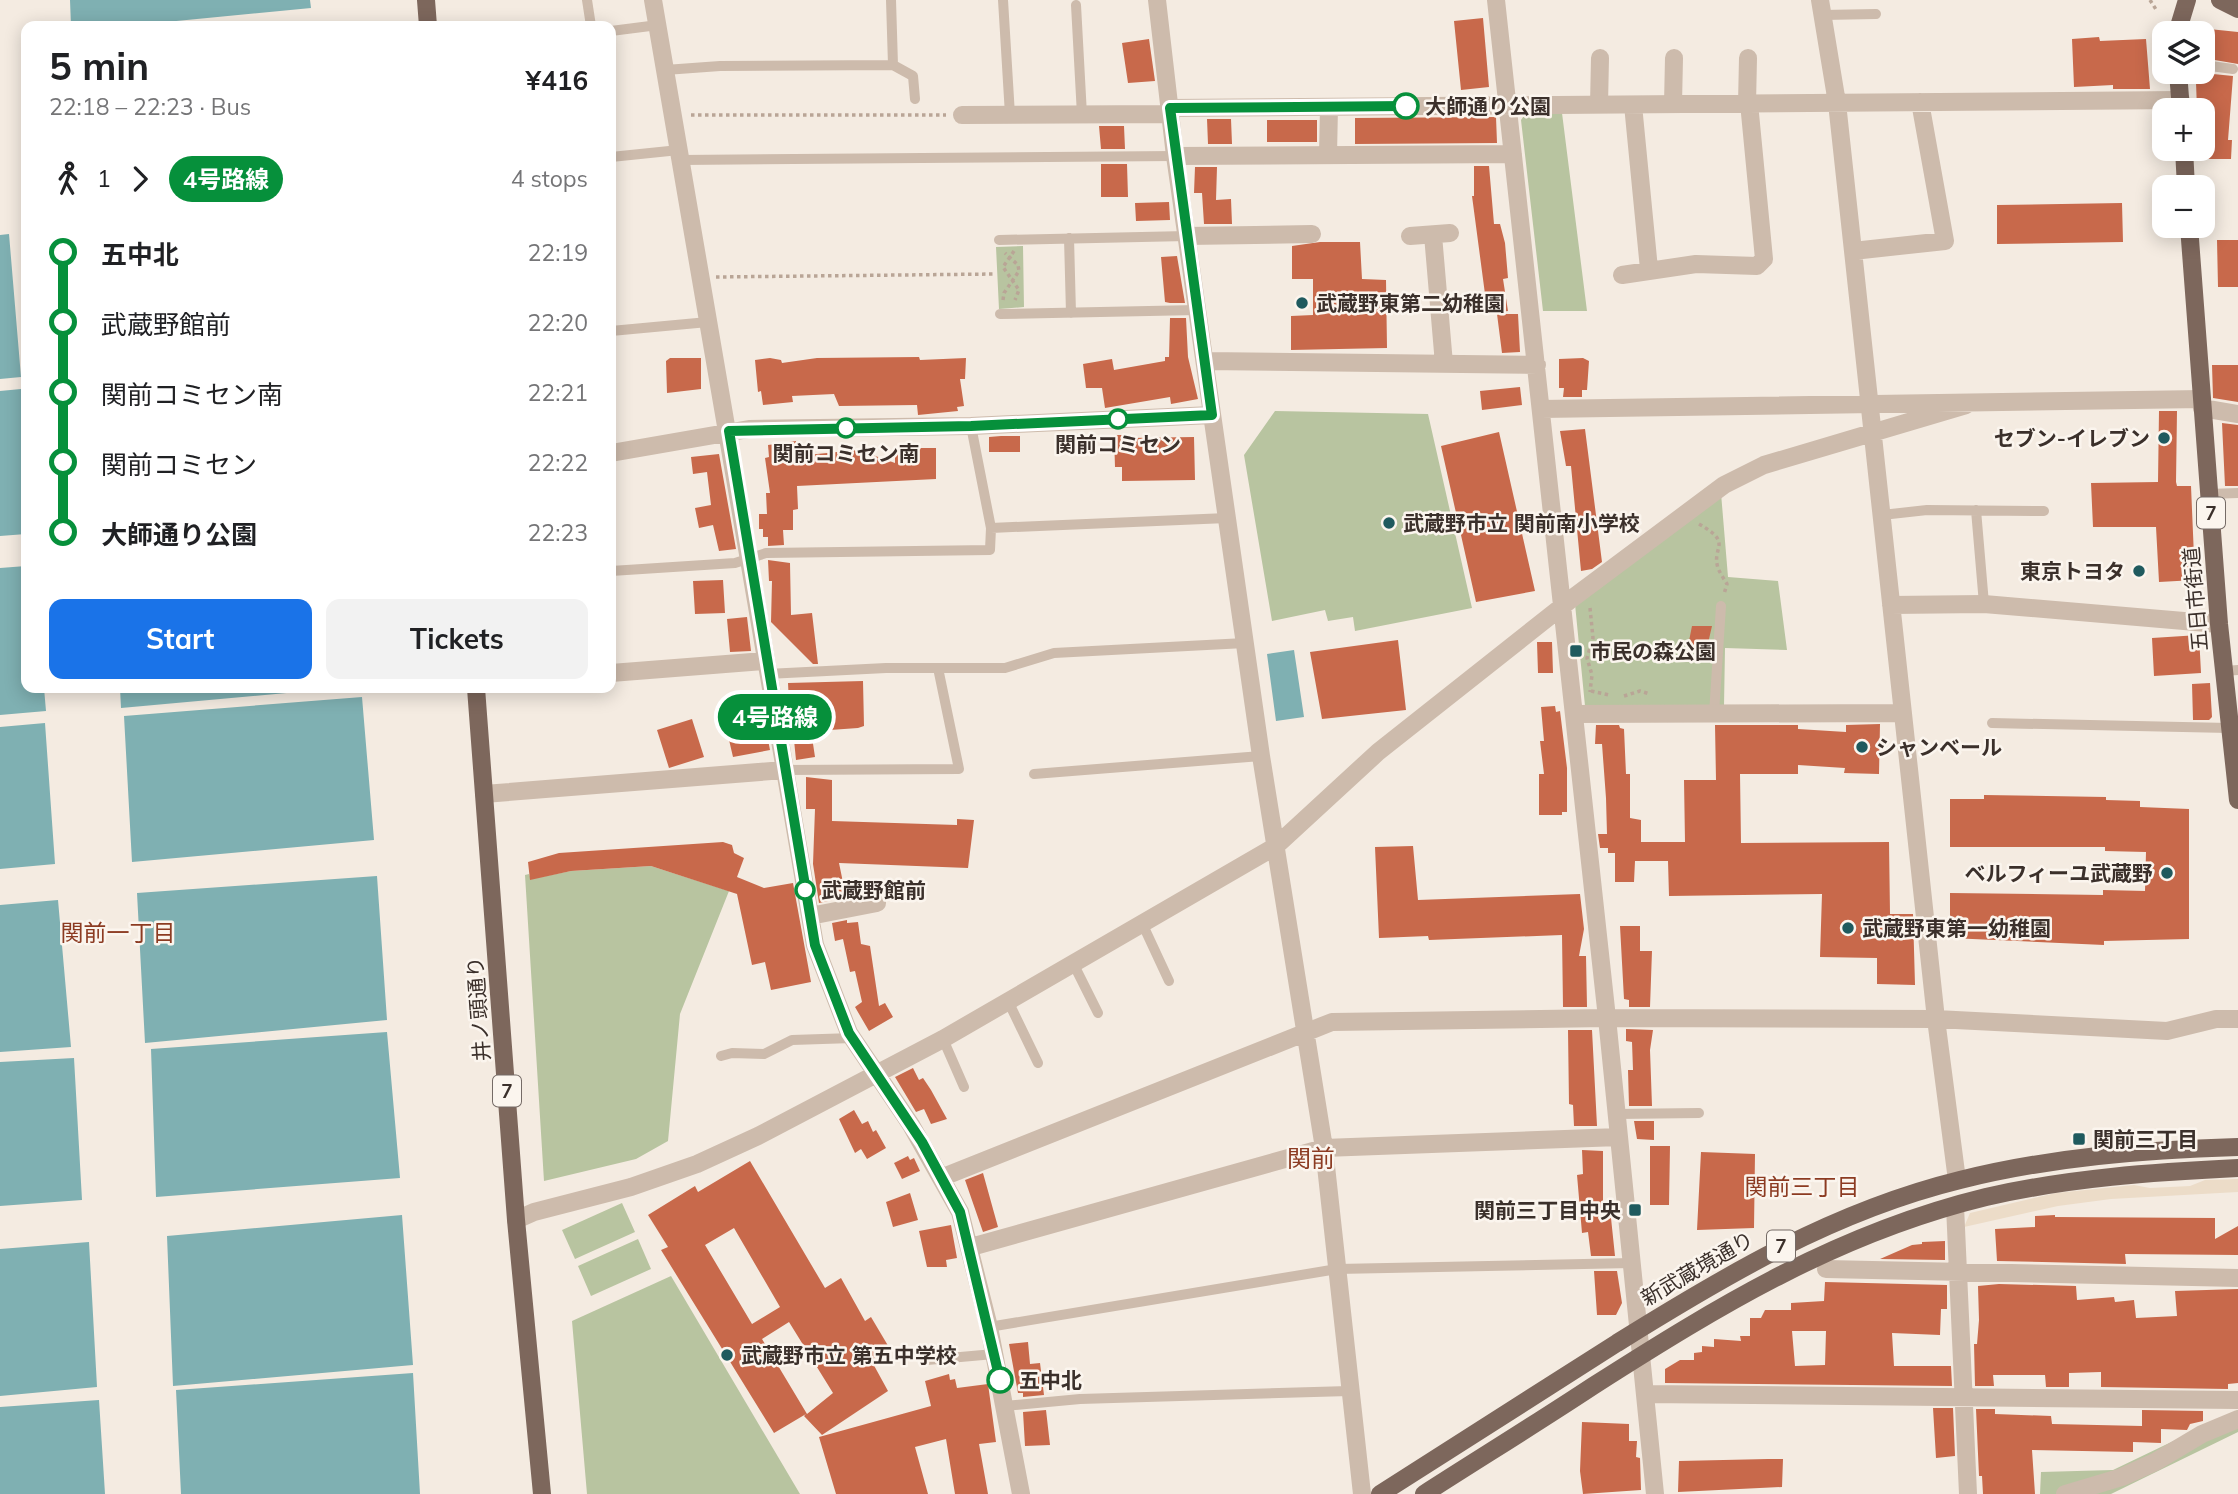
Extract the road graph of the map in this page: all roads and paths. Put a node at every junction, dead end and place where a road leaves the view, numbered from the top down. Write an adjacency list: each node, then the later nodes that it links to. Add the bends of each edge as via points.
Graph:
1 (426, 0): 16 (main road)
2 (587, 0): 17 (lane)
3 (653, 0): 19 (street)
4 (891, 0): 24 (lane)
5 (1003, 0): 40 (lane)
6 (1157, 0): 38 (street)
7 (1496, 0): 36 (street)
8 (2150, 0): 14 (path)
9 (2187, 0): 18 (main road)
10 (2220, 0): 13 (main road)
11 (1076, 5): 41 (lane)
12 (1822, 8): 15 (lane); 31 (street)
13 (2238, 9)
14 (2157, 11)
15 (1876, 14)
16 (428, 21)
17 (590, 21)
18 (2181, 21)
19 (658, 25): 20 (lane); 27 (street)
20 (616, 30)
21 (1600, 58): 33 (street)
22 (1674, 58): 32 (street)
23 (1748, 58): 30 (street)
24 (893, 65): 27 (lane, via 720,65); 28 (lane, via 913,76)
25 (2215, 67): 26 (lane)
26 (2233, 69)
27 (666, 70): 39 (street)
28 (915, 99)
29 (1920, 102): 31 (street); 35 (street); 55 (street, via 1945,241)
30 (1748, 103): 31 (street); 32 (street); 57 (street, via 1764,259 1757,266 1696,264)
31 (1837, 103): 55 (street)
32 (1673, 104): 34 (street)
33 (1599, 105): 34 (street); 36 (street)
34 (1633, 105): 57 (street)
35 (2152, 105)
36 (1510, 106): 37 (street); 43 (street)
37 (1329, 107): 38 (street); 45 (street)
38 (1170, 111): 41 (street); 47 (street)
39 (673, 115): 42 (path); 44 (street)
40 (1010, 115): 41 (street); 42 (street)
41 (1082, 115)
42 (962, 116)
43 (1513, 154): 45 (street); 71 (street)
44 (680, 155): 46 (lane); 47 (lane); 60 (street)
45 (1328, 155): 47 (street)
46 (616, 156)
47 (1175, 156): 49 (street)
48 (1312, 234): 49 (street)
49 (1187, 236): 52 (lane); 64 (street)
50 (1410, 236): 70 (street, via 1441,234)
51 (2190, 238): 73 (main road, 五日市街道 / 7)
52 (1069, 239): 53 (lane); 66 (lane)
53 (1002, 243): 56 (path)
54 (1014, 246): 56 (path)
55 (1853, 251): 72 (street)
56 (1009, 259): 61 (path, via 1018,265); 61 (path, via 1003,267)
57 (1649, 269): 59 (street)
58 (994, 274): 60 (path)
59 (1622, 275)
60 (701, 277): 67 (street)
61 (1014, 281): 62 (path, via 1018,296); 62 (path, via 1002,299)
62 (1010, 302): 63 (path); 65 (path)
63 (1016, 307)
64 (1197, 310): 66 (lane); 69 (street)
65 (1002, 311): 66 (lane)
66 (1071, 313)
67 (708, 322): 68 (lane); 79 (street)
68 (616, 331)
69 (1205, 361): 70 (street); 77 (street)
70 (1444, 364): 71 (street)
71 (1537, 365): 75 (street)
72 (1870, 404): 74 (street); 75 (street); 80 (street)
73 (2202, 404): 74 (street); 76 (street); 83 (main road, 五日市街道 / 7)
74 (1966, 405): 80 (street)
75 (1541, 410): 95 (street)
76 (2238, 414)
77 (1212, 415): 78 (street); 87 (street)
78 (971, 426): 79 (street); 89 (lane)
79 (729, 431): 81 (street); 90 (street)
80 (1873, 431): 86 (street); 95 (street, via 1764,465 1724,485)
81 (616, 452)
82 (2238, 493): 83 (lane)
83 (2209, 494): 97 (main road, 五日市街道 / 7)
84 (1976, 510): 85 (lane); 86 (lane); 93 (lane)
85 (2044, 511)
86 (1882, 515): 94 (street)
87 (1227, 518): 89 (lane); 98 (street)
88 (1692, 519): 96 (path, via 1714,532 1719,541 1717,566 1727,584)
89 (991, 528): 90 (lane, via 990,550 790,552)
90 (749, 558): 91 (lane, via 735,564); 99 (street)
91 (616, 571)
92 (1592, 604): 104 (path, via 1588,611 1592,638 1587,658 1592,682)
93 (1984, 604): 94 (street); 97 (street)
94 (1891, 605): 105 (street)
95 (1562, 606): 106 (street); 116 (street, via 1378,752)
96 (1721, 606): 107 (lane)
97 (2219, 624): 101 (main road, 五日市街道 / 7)
98 (1245, 643): 100 (lane, via 1055,653 1005,668); 110 (street)
99 (766, 668): 100 (lane); 102 (street); 111 (street)
100 (938, 668): 111 (lane, via 959,769)
101 (2231, 671): 109 (main road, 五日市街道 / 7)
102 (616, 673)
103 (477, 693): 114 (main road, 井ノ頭通り / 7)
104 (1588, 694)
105 (1903, 713): 107 (street); 125 (street)
106 (1574, 714): 107 (street); 124 (street)
107 (1714, 714)
108 (1992, 723): 109 (lane)
109 (2229, 728): 112 (main road, 五日市街道 / 7)
110 (1261, 756): 113 (lane); 116 (street)
111 (784, 770): 114 (street); 118 (street)
112 (2236, 770): 115 (main road, 五日市街道 / 7)
113 (1034, 774)
114 (484, 794): 143 (main road, 井ノ頭通り / 7)
115 (2238, 800)
116 (1276, 846): 119 (street); 127 (street)
117 (877, 903): 118 (street)
118 (810, 916): 128 (street, via 832,996)
119 (1142, 923): 120 (street); 121 (lane)
120 (1073, 963): 122 (street); 123 (lane)
121 (1169, 981)
122 (1008, 1001): 129 (street); 131 (lane)
123 (1098, 1013)
124 (1607, 1018): 125 (street); 127 (street, via 1332,1022); 135 (street)
125 (1936, 1019): 126 (street, via 2167,1031 2216,1019); 141 (street)
126 (2238, 1019)
127 (1306, 1031): 138 (street); 140 (street)
128 (853, 1038): 130 (lane, via 792,1041 764,1054); 132 (street)
129 (943, 1039): 132 (street); 133 (lane)
130 (722, 1056)
131 (1038, 1063)
132 (876, 1074): 140 (street); 143 (street, via 697,1164)
133 (964, 1087)
134 (1699, 1113): 135 (lane)
135 (1617, 1114): 136 (street)
136 (1619, 1137): 138 (street); 145 (street)
137 (2238, 1147): 141 (main road, 新武蔵境通り / 7, via 2081,1156)
138 (1324, 1148): 144 (street); 146 (street)
139 (2238, 1168): 142 (main road, 7, via 2068,1182)
140 (943, 1177): 144 (street)
141 (1957, 1180): 151 (main road, 新武蔵境通り / 7, via 1792,1240)
142 (1955, 1206): 148 (street); 153 (main road, 7, via 1809,1259 1731,1299)
143 (516, 1220): 161 (main road, 井ノ頭通り / 7)
144 (971, 1247): 150 (street)
145 (1632, 1263): 146 (lane); 151 (street)
146 (1337, 1269): 150 (lane); 155 (street)
147 (1826, 1269): 148 (street)
148 (1958, 1271): 149 (street); 157 (street)
149 (2238, 1278)
150 (989, 1327): 152 (street)
151 (1637, 1330): 153 (street); 164 (main road, 新武蔵境通り / 7)
152 (994, 1354): 154 (lane); 159 (street)
153 (1640, 1356): 156 (street); 165 (main road, 7)
154 (927, 1360)
155 (1349, 1391): 159 (lane); 163 (street)
156 (1645, 1394): 157 (street); 166 (street)
157 (1964, 1397): 158 (street); 167 (street)
158 (2238, 1400)
159 (1005, 1406): 162 (street)
160 (2238, 1419): 168 (street, via 2133,1472)
161 (542, 1494)
162 (1021, 1494)
163 (1362, 1494)
164 (1380, 1494)
165 (1424, 1494)
166 (1655, 1494)
167 (1968, 1494)
168 (2065, 1494)

